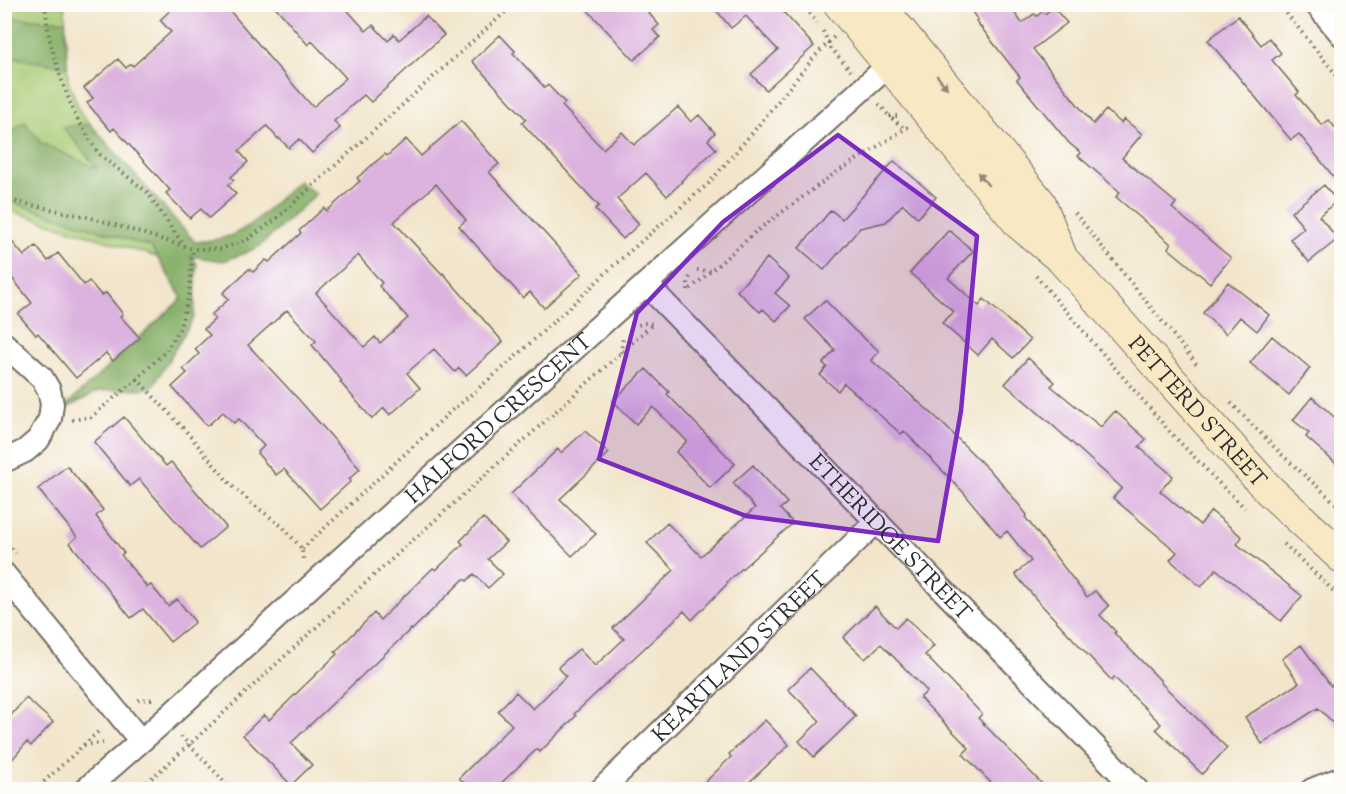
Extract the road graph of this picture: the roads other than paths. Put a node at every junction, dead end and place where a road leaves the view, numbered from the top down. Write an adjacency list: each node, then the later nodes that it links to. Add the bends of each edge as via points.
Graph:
1 (840, 4): 5 (street, PETTERD STREET)
2 (878, 4): 5 (street, PETTERD STREET)
3 (1316, 4): 4 (street)
4 (1341, 35)
5 (900, 55): 6 (street, HALFORD CRESCENT); 10 (street, PETTERD STREET, via 1020,224 1062,259 1269,490)
6 (646, 284): 9 (street, ETHERIDGE STREET); 12 (street, HALFORD CRESCENT)
7 (4, 344): 8 (street, via 42,378 52,404 50,419 38,440)
8 (4, 461)
9 (877, 521): 15 (street, KEARTLAND STREET); 16 (street, ETHERIDGE STREET)
10 (1341, 557)
11 (4, 574): 12 (street)
12 (140, 740): 14 (street, HALFORD CRESCENT)
13 (1341, 778): 17 (street)
14 (85, 789)
15 (601, 789)
16 (1137, 789)
17 (1312, 789)

